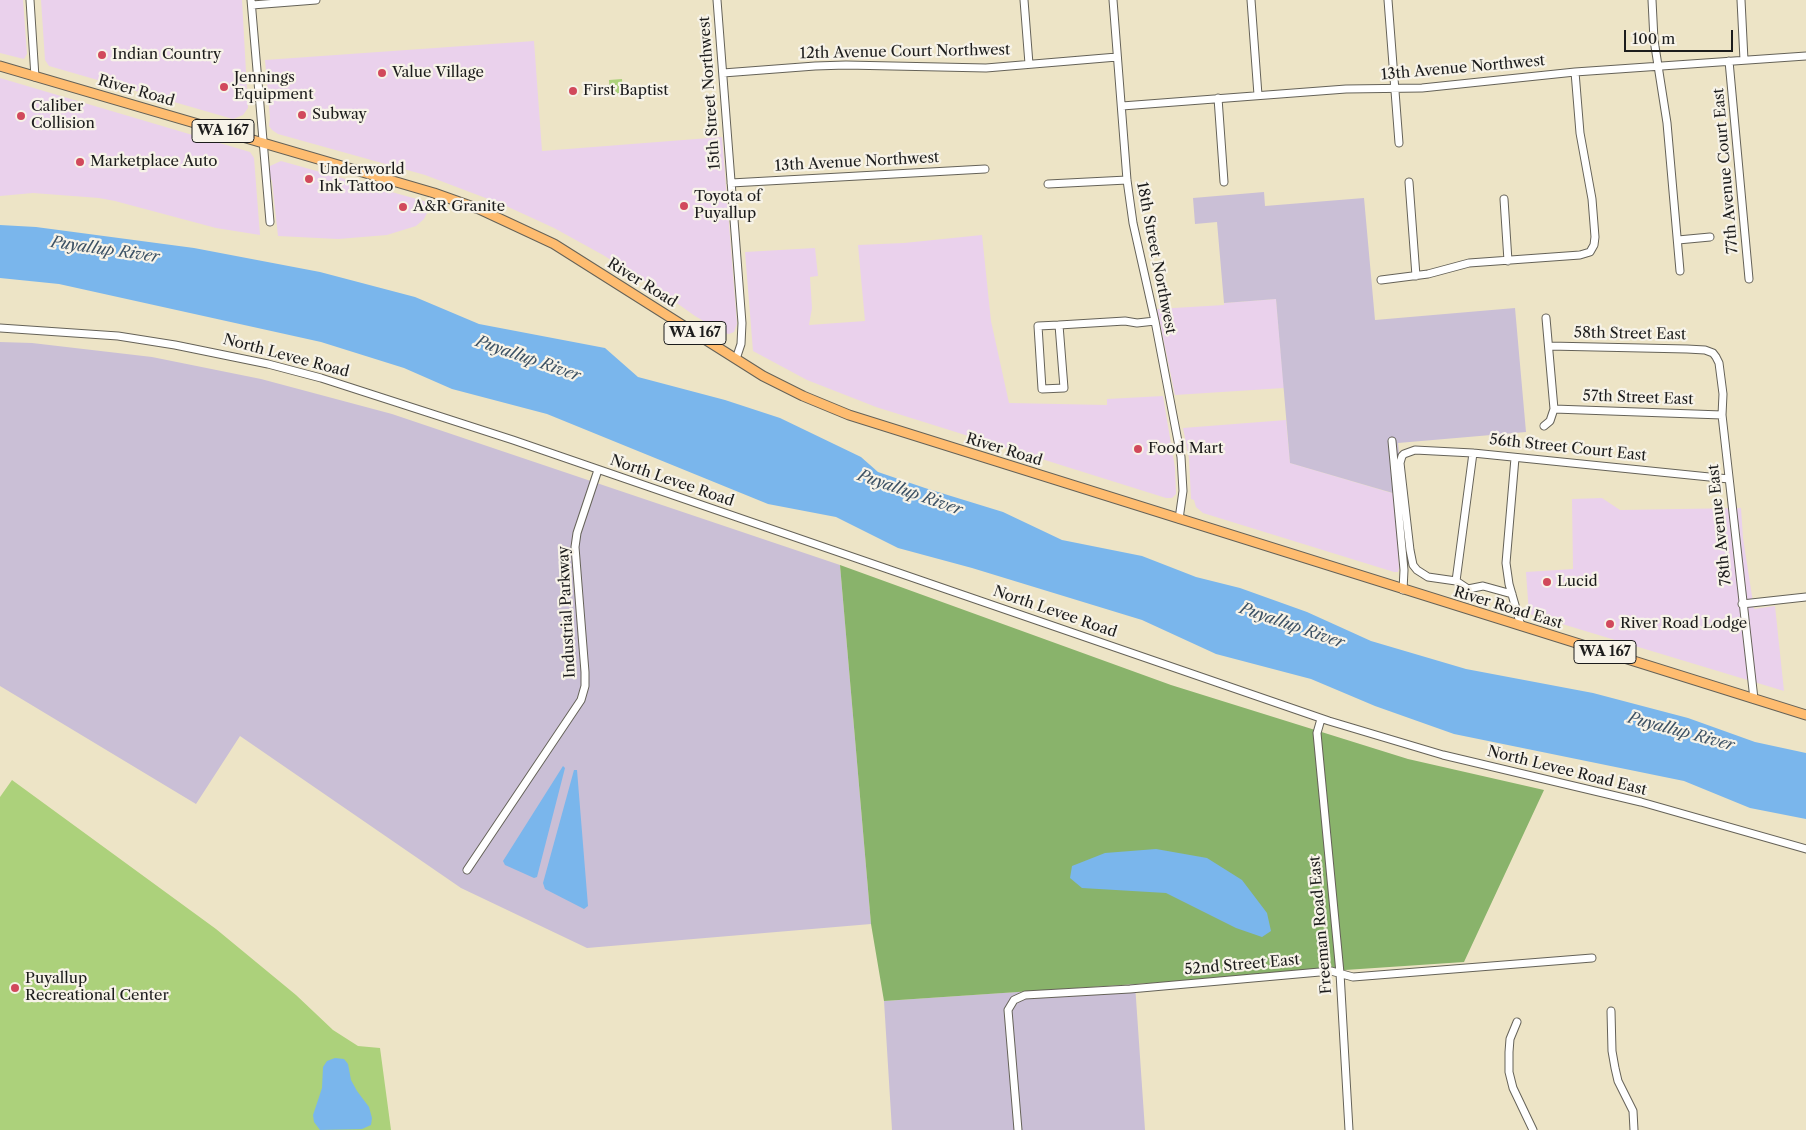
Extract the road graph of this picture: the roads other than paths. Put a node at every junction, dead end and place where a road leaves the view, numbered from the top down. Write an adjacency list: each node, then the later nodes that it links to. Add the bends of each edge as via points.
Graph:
1 (30, 0): 20 (street)
2 (316, 0): 10 (street)
3 (717, 0): 19 (street, 15th Street Northwest)
4 (1024, 0): 15 (street)
5 (1112, 0): 12 (street, 18th Street Northwest)
6 (1251, 0): 22 (street)
7 (1388, 0): 21 (street)
8 (1652, 0): 16 (street)
9 (1741, 0): 13 (street)
10 (252, 2): 25 (street)
11 (1806, 56): 13 (street, 13th Avenue Northwest)
12 (1117, 57): 15 (street, 12th Avenue Court Northwest); 24 (street, 18th Street Northwest)
13 (1744, 60): 14 (street, 13th Avenue Northwest)
14 (1729, 61): 16 (street, 13th Avenue Northwest); 40 (street, 77th Avenue Court East)
15 (1029, 64): 19 (street, 12th Avenue Court Northwest, via 986,68 815,66)
16 (1657, 65): 18 (street, 13th Avenue Northwest); 36 (street, via 1667,123)
17 (0, 66): 20 (main road, River Road / WA 167)
18 (1575, 72): 21 (street, 13th Avenue Northwest); 37 (street, via 1580,133 1592,199 1592,250 1580,255)
19 (723, 73): 31 (street, 15th Street Northwest)
20 (35, 77): 25 (main road, River Road / WA 167)
21 (1396, 89): 22 (street, 13th Avenue Northwest, via 1356,88); 26 (street)
22 (1258, 95): 23 (street, 13th Avenue Northwest)
23 (1218, 98): 24 (street, 13th Avenue Northwest); 29 (street)
24 (1122, 106): 28 (street, 18th Street Northwest)
25 (263, 143): 34 (street); 48 (main road, River Road / WA 167, via 434,193 499,217 554,244)
26 (1400, 143)
27 (984, 169): 31 (street, 13th Avenue Northwest)
28 (1127, 180): 32 (street); 43 (street, 18th Street Northwest)
29 (1224, 182)
30 (1409, 182): 39 (street)
31 (731, 183): 48 (street, 15th Street Northwest, via 742,335)
32 (1048, 184)
33 (1504, 199): 37 (street)
34 (270, 222)
35 (1710, 237): 36 (street)
36 (1678, 240): 38 (street)
37 (1508, 260): 39 (street, via 1469,263)
38 (1680, 271)
39 (1416, 276): 41 (street)
40 (1749, 279)
41 (1381, 280)
42 (1546, 318): 46 (street)
43 (1155, 321): 44 (street); 57 (street, 18th Street Northwest, via 1181,457 1183,491)
44 (1059, 325): 44 (street, via 1064,388 1042,389 1038,326)
45 (0, 328): 55 (street, North Levee Road, via 118,336 268,364 349,387)
46 (1549, 346): 47 (street, 58th Street East); 49 (street)
47 (1710, 351): 50 (street, 78th Avenue East, via 1719,363)
48 (736, 359): 57 (main road, River Road / WA 167, via 786,388 848,415)
49 (1554, 409): 50 (street, 57th Street East); 51 (street, via 1550,421)
50 (1722, 414): 56 (street, 78th Avenue East)
51 (1544, 426)
52 (1392, 441): 59 (street)
53 (1474, 453): 54 (street, 56th Street Court East); 58 (street); 58 (street, 56th Street Court East, via 1415,450 1404,454 1400,463 1413,565 1428,577)
54 (1515, 458): 56 (street, 56th Street Court East); 60 (street, via 1506,563)
55 (598, 470): 66 (street, North Levee Road); 68 (street, Industrial Parkway, via 575,547 585,672 581,700)
56 (1729, 479): 62 (street, 78th Avenue East)
57 (1179, 519): 59 (main road, River Road / WA 167)
58 (1456, 581): 60 (street, via 1468,589 1482,586)
59 (1403, 590): 63 (main road, River Road East / WA 167)
60 (1512, 594): 63 (street)
61 (1806, 596): 62 (street)
62 (1742, 604): 64 (street, 78th Avenue East)
63 (1521, 626): 64 (main road, River Road East / WA 167)
64 (1754, 699): 65 (main road, River Road East / WA 167)
65 (1806, 715)
66 (1322, 719): 67 (street, North Levee Road East, via 1443,755 1632,800); 70 (street, Freeman Road East, via 1317,733)
67 (1806, 849)
68 (468, 870)
69 (1592, 958): 70 (street, 52nd Street East, via 1353,977)
70 (1340, 973): 73 (street, 52nd Street East, via 1332,970 1130,989 1025,995 1014,1000 1008,1018); 74 (street, Freeman Road East)
71 (1611, 1011): 76 (street, via 1615,1068 1633,1111)
72 (1517, 1022): 75 (street, via 1510,1039 1510,1072 1513,1088)
73 (1018, 1130)
74 (1350, 1130)
75 (1533, 1130)
76 (1634, 1130)

